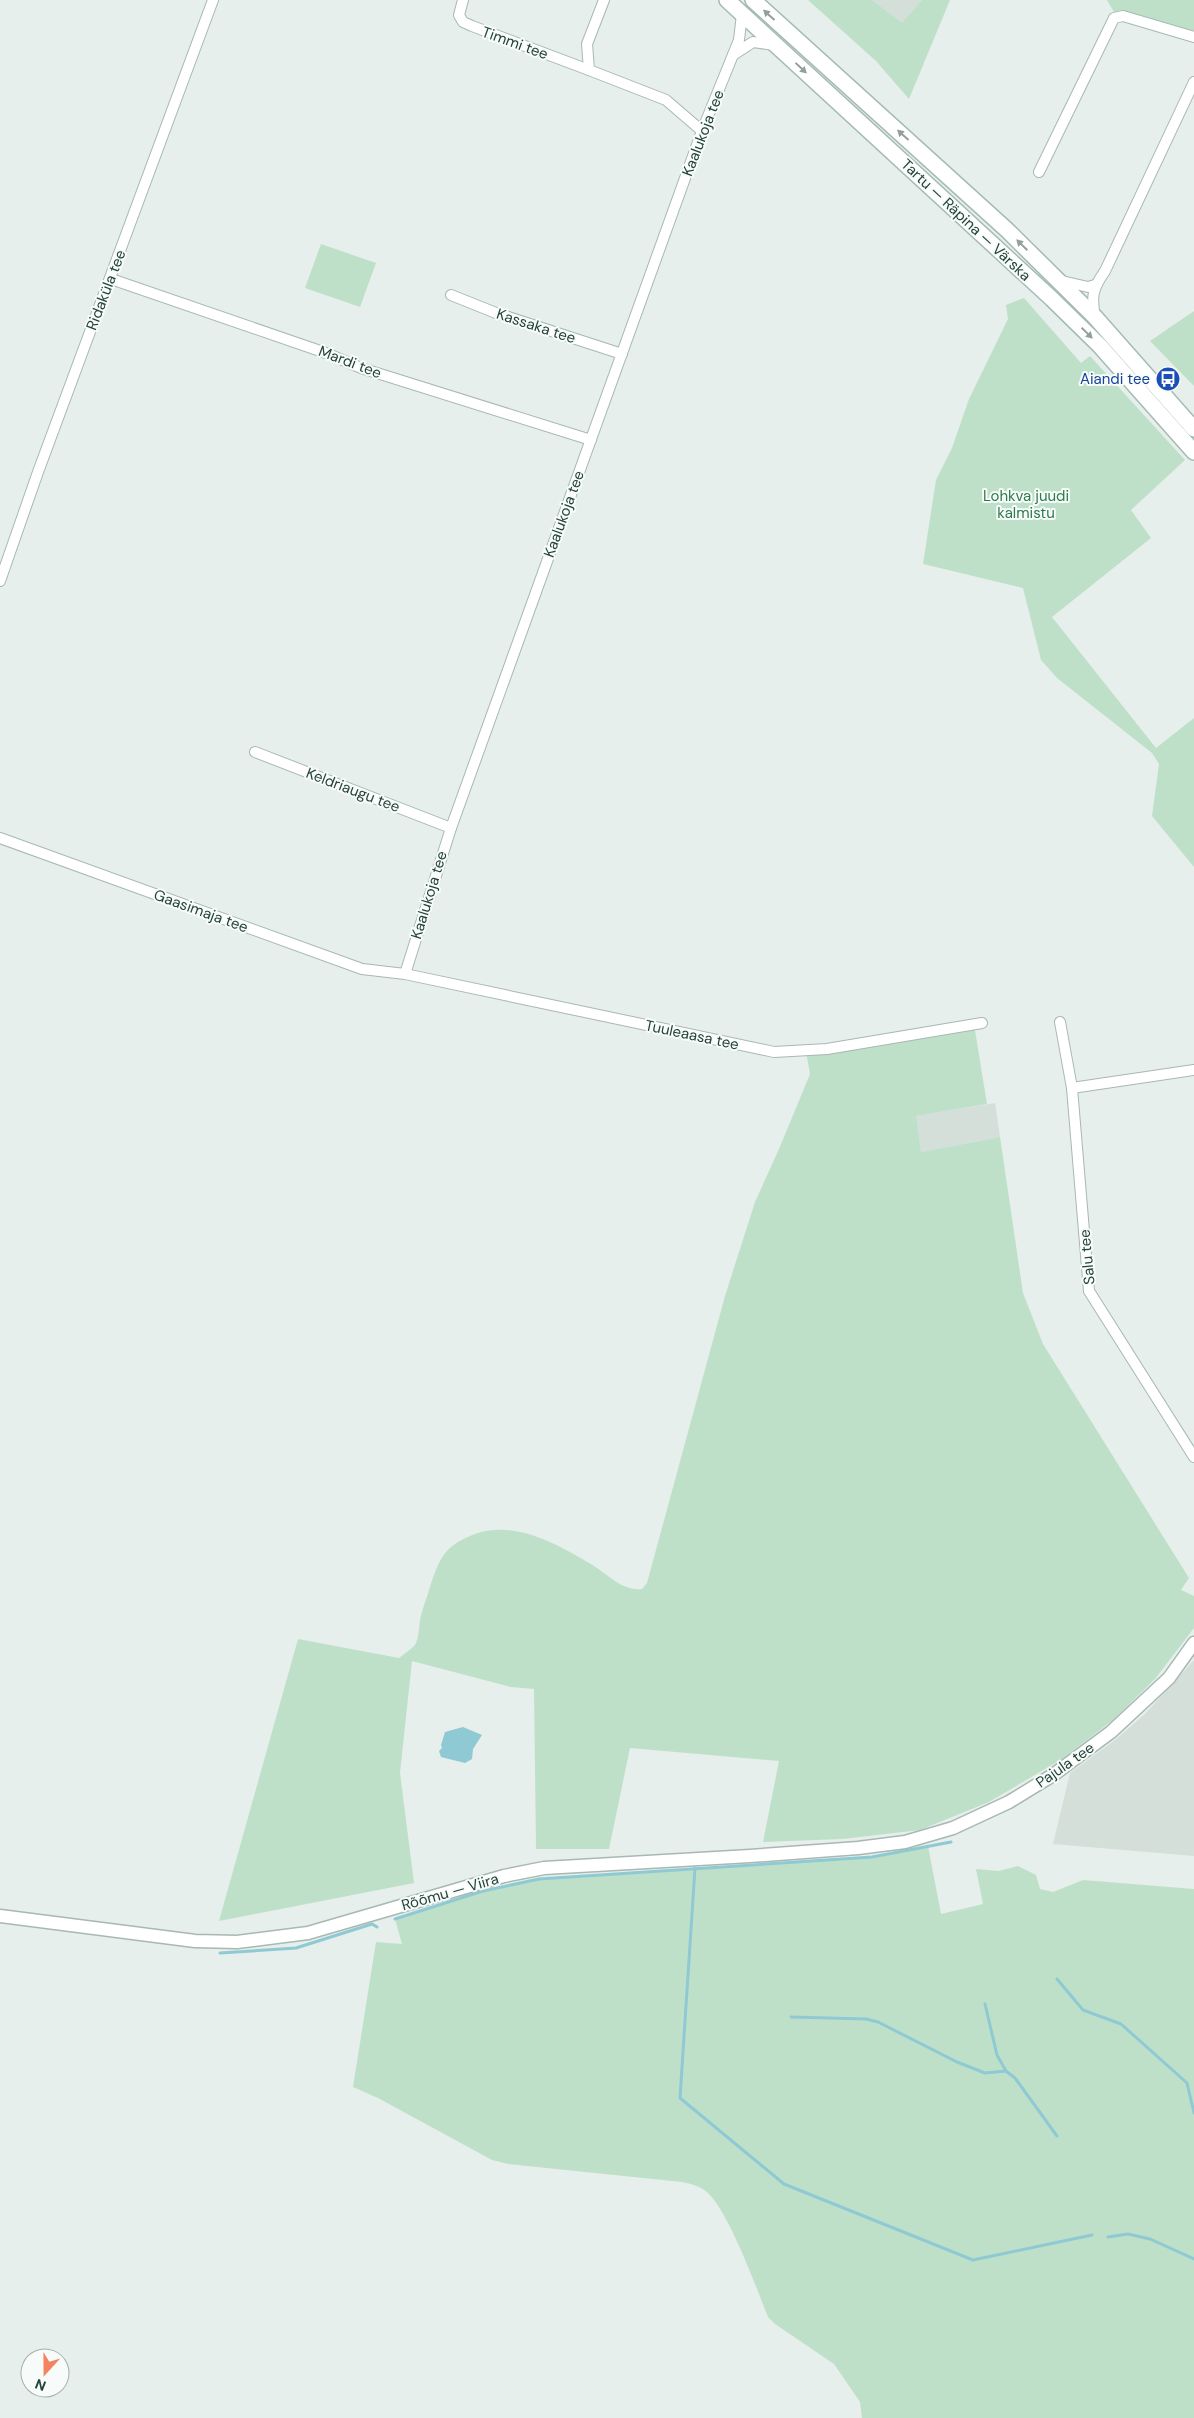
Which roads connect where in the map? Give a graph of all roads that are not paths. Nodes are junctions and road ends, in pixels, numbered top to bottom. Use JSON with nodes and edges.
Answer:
{"nodes":[{"id":1,"x":213,"y":0,"type":"edge"},
{"id":2,"x":462,"y":0,"type":"edge"},
{"id":3,"x":604,"y":0,"type":"edge"},
{"id":4,"x":727,"y":0,"type":"edge"},
{"id":5,"x":753,"y":0,"type":"edge"},
{"id":6,"x":742,"y":14,"type":"junction"},
{"id":7,"x":1194,"y":37,"type":"edge"},
{"id":8,"x":776,"y":45,"type":"junction"},
{"id":9,"x":732,"y":56,"type":"junction"},
{"id":10,"x":589,"y":70,"type":"junction"},
{"id":11,"x":1194,"y":82,"type":"edge"},
{"id":12,"x":702,"y":131,"type":"junction"},
{"id":13,"x":1039,"y":172,"type":"dead end"},
{"id":14,"x":110,"y":279,"type":"junction"},
{"id":15,"x":1057,"y":279,"type":"junction"},
{"id":16,"x":1095,"y":285,"type":"junction"},
{"id":17,"x":451,"y":295,"type":"dead end"},
{"id":18,"x":1095,"y":317,"type":"junction"},
{"id":19,"x":622,"y":354,"type":"junction"},
{"id":20,"x":1194,"y":429,"type":"edge"},
{"id":21,"x":591,"y":440,"type":"junction"},
{"id":22,"x":1194,"y":452,"type":"edge"},
{"id":23,"x":0,"y":581,"type":"edge"},
{"id":24,"x":255,"y":752,"type":"dead end"},
{"id":25,"x":451,"y":828,"type":"junction"},
{"id":26,"x":0,"y":838,"type":"edge"},
{"id":27,"x":405,"y":974,"type":"junction"},
{"id":28,"x":1060,"y":1022,"type":"dead end"},
{"id":29,"x":982,"y":1023,"type":"dead end"},
{"id":30,"x":1194,"y":1070,"type":"edge"},
{"id":31,"x":1072,"y":1088,"type":"junction"},
{"id":32,"x":1194,"y":1457,"type":"edge"},
{"id":33,"x":1194,"y":1644,"type":"edge"},
{"id":34,"x":905,"y":1842,"type":"joint"},
{"id":35,"x":0,"y":1916,"type":"edge"}],
"edges":[{"from":1,"to":14,"type":"street","name":"Ridaküla tee"},
{"from":2,"to":10,"type":"street","name":"Timmi tee"},
{"from":3,"to":10,"type":"street"},
{"from":4,"to":6,"type":"main road","name":"Tartu — Räpina — Värska"},
{"from":15,"to":5,"type":"main road","name":"Tartu — Räpina — Värska","one_way":true},
{"from":6,"to":8,"type":"main road","name":"Tartu — Räpina — Värska"},
{"from":6,"to":9,"type":"street","name":"Kaalukoja tee"},
{"from":7,"to":13,"type":"street"},
{"from":8,"to":9,"type":"street"},
{"from":8,"to":22,"type":"main road","name":"Tartu — Räpina — Värska","one_way":true},
{"from":9,"to":12,"type":"street","name":"Kaalukoja tee"},
{"from":10,"to":12,"type":"street","name":"Timmi tee"},
{"from":11,"to":16,"type":"street"},
{"from":12,"to":19,"type":"street","name":"Kaalukoja tee"},
{"from":14,"to":21,"type":"street","name":"Mardi tee"},
{"from":14,"to":23,"type":"street","name":"Ridaküla tee"},
{"from":15,"to":16,"type":"street"},
{"from":15,"to":18,"type":"main road","name":"Tartu — Räpina — Värska"},
{"from":16,"to":18,"type":"street"},
{"from":17,"to":19,"type":"street","name":"Kassaka tee"},
{"from":18,"to":20,"type":"main road","name":"Tartu — Räpina — Värska"},
{"from":19,"to":21,"type":"street","name":"Kaalukoja tee"},
{"from":21,"to":25,"type":"street","name":"Kaalukoja tee"},
{"from":24,"to":25,"type":"street","name":"Keldriaugu tee"},
{"from":25,"to":27,"type":"street","name":"Kaalukoja tee"},
{"from":26,"to":27,"type":"street","name":"Gaasimaja tee"},
{"from":27,"to":29,"type":"street","name":"Tuuleaasa tee"},
{"from":28,"to":31,"type":"street","name":"Salu tee"},
{"from":30,"to":31,"type":"street"},
{"from":31,"to":32,"type":"street","name":"Salu tee"},
{"from":33,"to":34,"type":"street","name":"Pajula tee"},
{"from":34,"to":35,"type":"street","name":"Rõõmu — Viira"}]}
